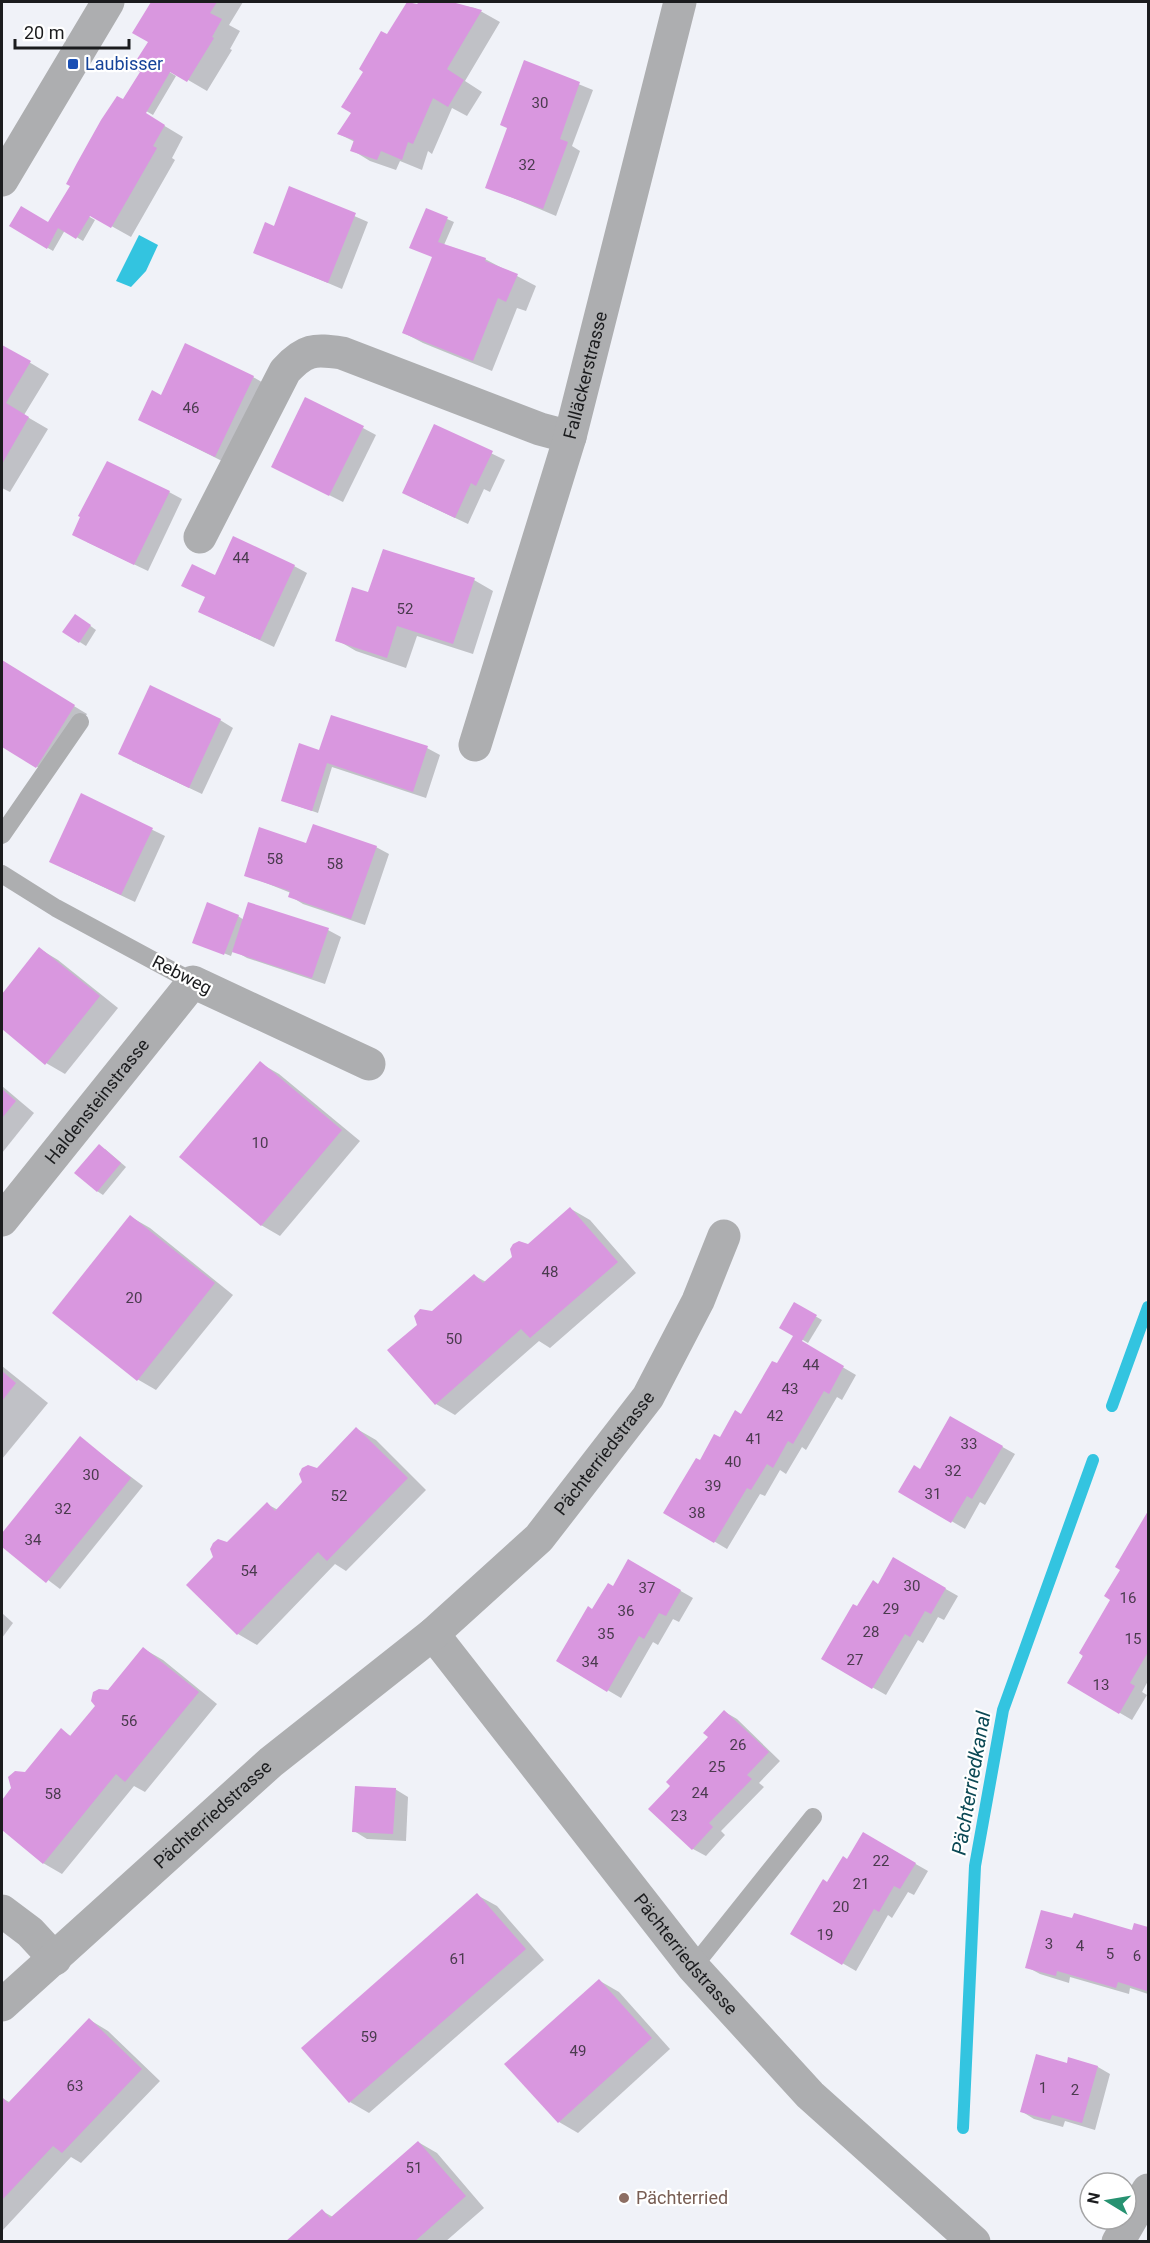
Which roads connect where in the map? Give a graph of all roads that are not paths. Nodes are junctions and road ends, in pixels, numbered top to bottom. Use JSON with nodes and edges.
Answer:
{"nodes":[{"id":1,"x":108,"y":2,"type":"edge"},
{"id":2,"x":680,"y":2,"type":"edge"},
{"id":3,"x":2,"y":180,"type":"edge"},
{"id":4,"x":570,"y":437,"type":"junction"},
{"id":5,"x":200,"y":537,"type":"dead end"},
{"id":6,"x":80,"y":722,"type":"dead end"},
{"id":7,"x":476,"y":745,"type":"dead end"},
{"id":8,"x":2,"y":836,"type":"edge"},
{"id":9,"x":2,"y":874,"type":"edge"},
{"id":10,"x":193,"y":982,"type":"junction"},
{"id":11,"x":369,"y":1064,"type":"dead end"},
{"id":12,"x":2,"y":1220,"type":"edge"},
{"id":13,"x":724,"y":1236,"type":"dead end"},
{"id":14,"x":433,"y":1634,"type":"junction"},
{"id":15,"x":813,"y":1816,"type":"dead end"},
{"id":16,"x":2,"y":1911,"type":"edge"},
{"id":17,"x":54,"y":1959,"type":"junction"},
{"id":18,"x":693,"y":1966,"type":"junction"},
{"id":19,"x":2,"y":2005,"type":"edge"},
{"id":20,"x":1149,"y":2190,"type":"edge"},
{"id":21,"x":974,"y":2241,"type":"edge"},
{"id":22,"x":1118,"y":2241,"type":"edge"}],
"edges":[{"from":1,"to":3,"type":"street"},
{"from":2,"to":4,"type":"street","name":"Falläckerstrasse"},
{"from":4,"to":5,"type":"street"},
{"from":4,"to":7,"type":"street","name":"Falläckerstrasse"},
{"from":6,"to":8,"type":"lane"},
{"from":9,"to":10,"type":"lane","name":"Rebweg"},
{"from":10,"to":11,"type":"street","name":"Rebweg"},
{"from":10,"to":12,"type":"street","name":"Haldensteinstrasse"},
{"from":13,"to":14,"type":"street","name":"Pächterriedstrasse"},
{"from":14,"to":17,"type":"street","name":"Pächterriedstrasse"},
{"from":14,"to":18,"type":"street","name":"Pächterriedstrasse"},
{"from":15,"to":18,"type":"lane"},
{"from":16,"to":17,"type":"street"},
{"from":17,"to":19,"type":"street","name":"Pächterriedstrasse"},
{"from":18,"to":21,"type":"street","name":"Pächterriedstrasse"},
{"from":20,"to":22,"type":"street"}]}
